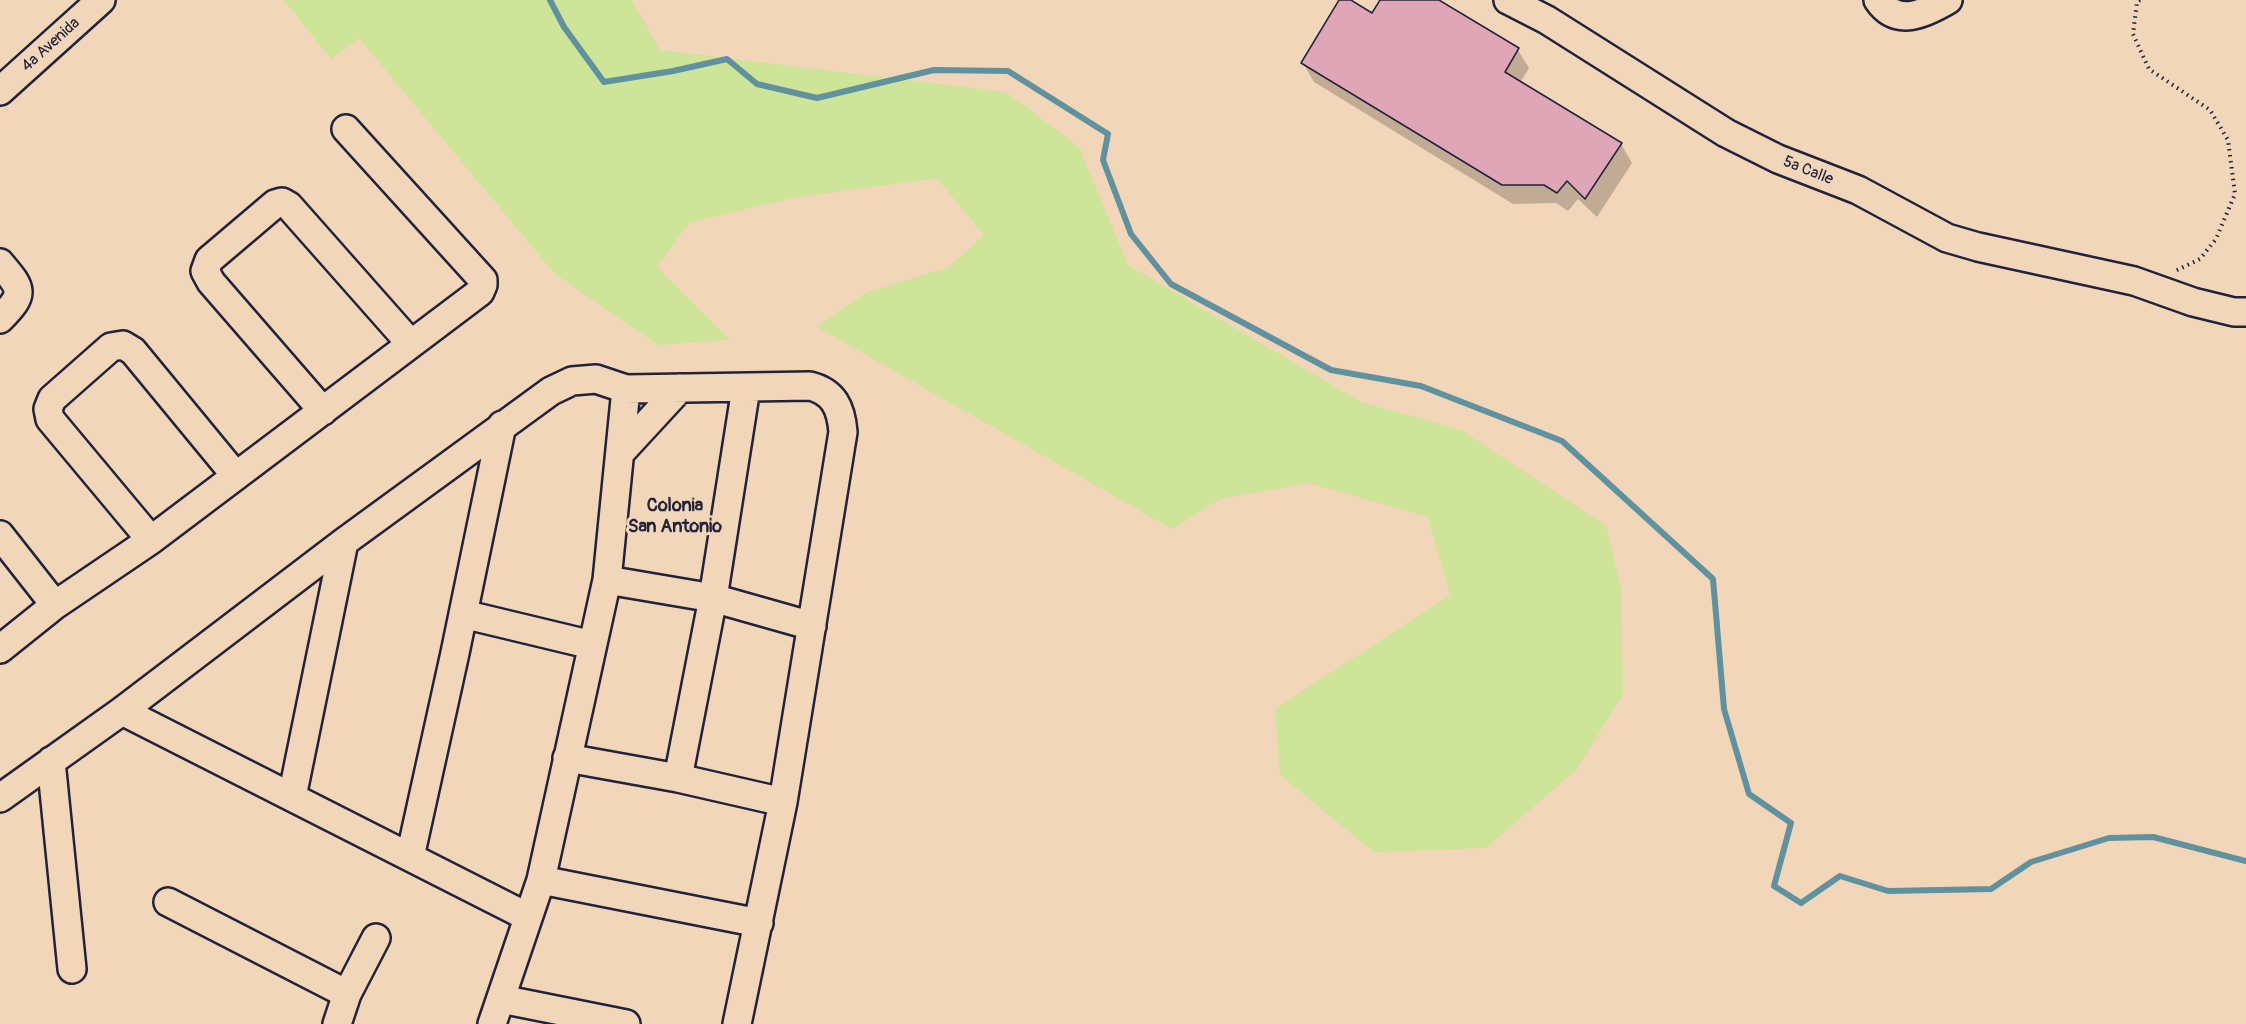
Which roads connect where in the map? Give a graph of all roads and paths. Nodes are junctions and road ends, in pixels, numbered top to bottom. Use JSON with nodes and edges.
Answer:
{"nodes":[{"id":1,"x":101,"y":0,"type":"edge"},
{"id":2,"x":1508,"y":0,"type":"edge"},
{"id":3,"x":1878,"y":0,"type":"edge"},
{"id":4,"x":2140,"y":0,"type":"edge"},
{"id":5,"x":1937,"y":7,"type":"edge"},
{"id":6,"x":0,"y":91,"type":"edge"},
{"id":7,"x":346,"y":129,"type":"dead end"},
{"id":8,"x":0,"y":263,"type":"edge"},
{"id":9,"x":2134,"y":281,"type":"junction"},
{"id":10,"x":2246,"y":312,"type":"edge"},
{"id":11,"x":0,"y":319,"type":"edge"},
{"id":12,"x":411,"y":344,"type":"junction"},
{"id":13,"x":680,"y":388,"type":"junction"},
{"id":14,"x":746,"y":388,"type":"junction"},
{"id":15,"x":626,"y":389,"type":"junction"},
{"id":16,"x":323,"y":411,"type":"junction"},
{"id":17,"x":502,"y":425,"type":"junction"},
{"id":18,"x":621,"y":452,"type":"junction"},
{"id":19,"x":236,"y":476,"type":"junction"},
{"id":20,"x":0,"y":535,"type":"edge"},
{"id":21,"x":151,"y":540,"type":"junction"},
{"id":22,"x":344,"y":542,"type":"junction"},
{"id":23,"x":607,"y":579,"type":"junction"},
{"id":24,"x":713,"y":598,"type":"junction"},
{"id":25,"x":55,"y":606,"type":"junction"},
{"id":26,"x":464,"y":614,"type":"junction"},
{"id":27,"x":812,"y":626,"type":"junction"},
{"id":28,"x":592,"y":645,"type":"junction"},
{"id":29,"x":0,"y":649,"type":"edge"},
{"id":30,"x":122,"y":711,"type":"junction"},
{"id":31,"x":567,"y":758,"type":"junction"},
{"id":32,"x":51,"y":760,"type":"junction"},
{"id":33,"x":678,"y":778,"type":"junction"},
{"id":34,"x":292,"y":797,"type":"junction"},
{"id":35,"x":0,"y":798,"type":"edge"},
{"id":36,"x":783,"y":802,"type":"junction"},
{"id":37,"x":410,"y":857,"type":"junction"},
{"id":38,"x":541,"y":880,"type":"junction"},
{"id":39,"x":168,"y":902,"type":"dead end"},
{"id":40,"x":528,"y":916,"type":"junction"},
{"id":41,"x":759,"y":923,"type":"junction"},
{"id":42,"x":376,"y":938,"type":"dead end"},
{"id":43,"x":72,"y":969,"type":"dead end"},
{"id":44,"x":346,"y":994,"type":"junction"},
{"id":45,"x":501,"y":999,"type":"junction"},
{"id":46,"x":337,"y":1024,"type":"edge"},
{"id":47,"x":492,"y":1024,"type":"edge"},
{"id":48,"x":626,"y":1024,"type":"edge"},
{"id":49,"x":737,"y":1024,"type":"edge"}],
"edges":[{"from":1,"to":6,"type":"street","name":"4a Avenida"},
{"from":2,"to":9,"type":"street","name":"5a Calle"},
{"from":3,"to":5,"type":"street"},
{"from":4,"to":9,"type":"path"},
{"from":7,"to":12,"type":"street"},
{"from":8,"to":11,"type":"street"},
{"from":9,"to":10,"type":"street","name":"5a Calle"},
{"from":12,"to":16,"type":"street"},
{"from":12,"to":16,"type":"street"},
{"from":13,"to":14,"type":"street"},
{"from":13,"to":15,"type":"street"},
{"from":13,"to":18,"type":"street"},
{"from":14,"to":24,"type":"street"},
{"from":14,"to":27,"type":"street"},
{"from":15,"to":17,"type":"street"},
{"from":15,"to":18,"type":"street"},
{"from":16,"to":19,"type":"street"},
{"from":17,"to":22,"type":"street"},
{"from":17,"to":26,"type":"street"},
{"from":18,"to":23,"type":"street"},
{"from":19,"to":21,"type":"street"},
{"from":19,"to":21,"type":"street"},
{"from":20,"to":25,"type":"street"},
{"from":21,"to":25,"type":"street"},
{"from":22,"to":30,"type":"street"},
{"from":22,"to":34,"type":"street"},
{"from":23,"to":24,"type":"street"},
{"from":23,"to":28,"type":"street"},
{"from":24,"to":27,"type":"street"},
{"from":24,"to":33,"type":"street"},
{"from":25,"to":29,"type":"street"},
{"from":26,"to":28,"type":"street"},
{"from":26,"to":37,"type":"street"},
{"from":27,"to":36,"type":"street"},
{"from":28,"to":31,"type":"street"},
{"from":30,"to":32,"type":"street"},
{"from":30,"to":34,"type":"street"},
{"from":31,"to":33,"type":"street"},
{"from":31,"to":38,"type":"street"},
{"from":32,"to":35,"type":"street"},
{"from":32,"to":43,"type":"street"},
{"from":33,"to":36,"type":"street"},
{"from":34,"to":37,"type":"street"},
{"from":36,"to":41,"type":"street"},
{"from":37,"to":40,"type":"street"},
{"from":38,"to":40,"type":"street"},
{"from":38,"to":41,"type":"street"},
{"from":39,"to":44,"type":"street"},
{"from":40,"to":45,"type":"street"},
{"from":41,"to":49,"type":"street"},
{"from":42,"to":44,"type":"street"},
{"from":44,"to":46,"type":"street"},
{"from":45,"to":47,"type":"street"},
{"from":45,"to":48,"type":"street"}]}
